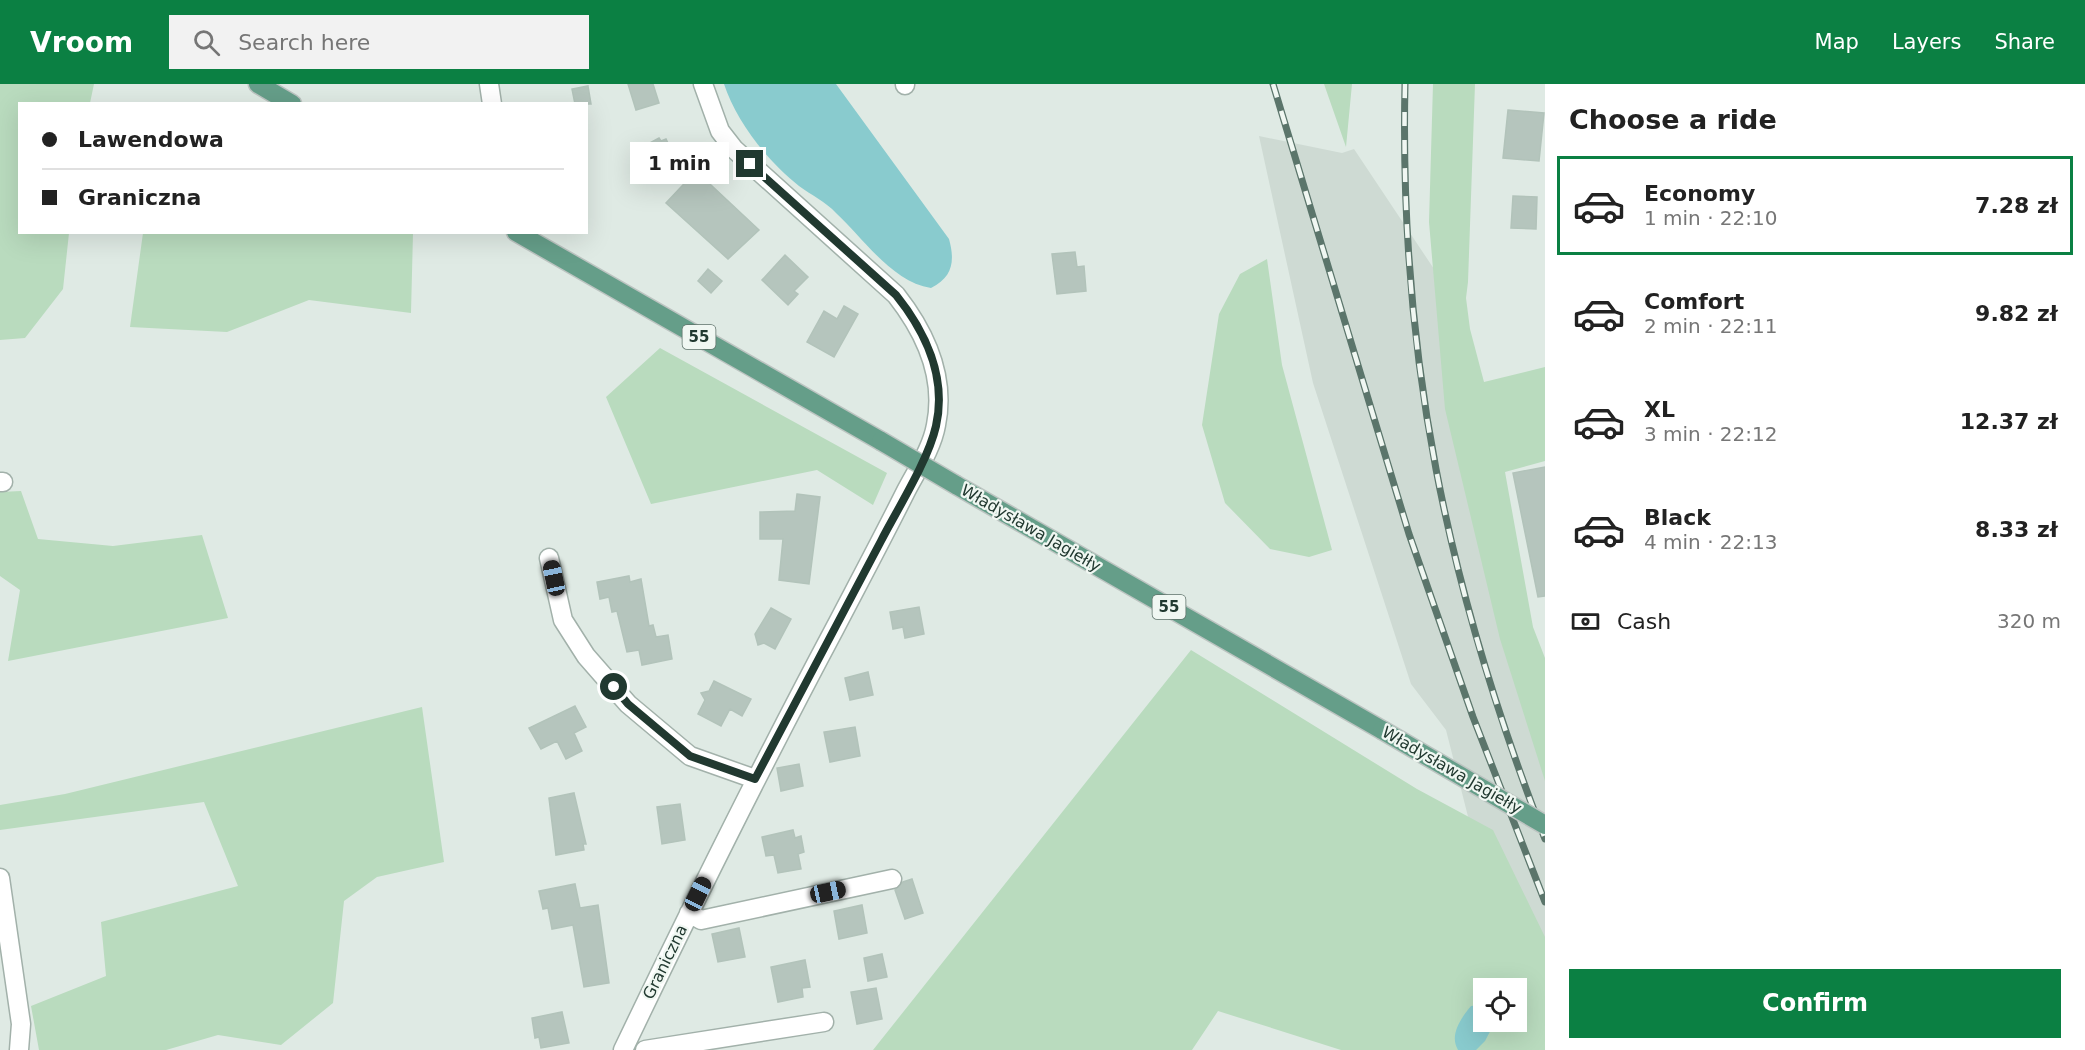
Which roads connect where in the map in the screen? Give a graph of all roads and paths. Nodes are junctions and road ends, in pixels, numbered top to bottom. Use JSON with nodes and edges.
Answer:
{"nodes":[{"id":1,"x":258,"y":84,"type":"edge"},
{"id":2,"x":489,"y":84,"type":"edge"},
{"id":3,"x":703,"y":84,"type":"edge"},
{"id":4,"x":288,"y":102,"type":"edge"},
{"id":5,"x":492,"y":102,"type":"edge"},
{"id":6,"x":519,"y":234,"type":"edge"},
{"id":7,"x":549,"y":558,"type":"dead end"},
{"id":8,"x":755,"y":779,"type":"junction"},
{"id":9,"x":1545,"y":825,"type":"edge"},
{"id":10,"x":0,"y":878,"type":"edge"},
{"id":11,"x":892,"y":879,"type":"dead end"},
{"id":12,"x":689,"y":913,"type":"junction"},
{"id":13,"x":824,"y":1022,"type":"dead end"},
{"id":14,"x":19,"y":1050,"type":"edge"},
{"id":15,"x":623,"y":1050,"type":"edge"},
{"id":16,"x":645,"y":1050,"type":"edge"}],
"edges":[{"from":1,"to":4,"type":"main road"},
{"from":2,"to":5,"type":"street"},
{"from":3,"to":8,"type":"street","name":"Graniczna"},
{"from":6,"to":9,"type":"main road","name":"Władysława Jagiełły","number":"55","bridge":true},
{"from":7,"to":8,"type":"street"},
{"from":8,"to":12,"type":"street","name":"Graniczna"},
{"from":10,"to":14,"type":"street"},
{"from":11,"to":12,"type":"street"},
{"from":12,"to":15,"type":"street","name":"Graniczna"},
{"from":13,"to":16,"type":"street"}]}
